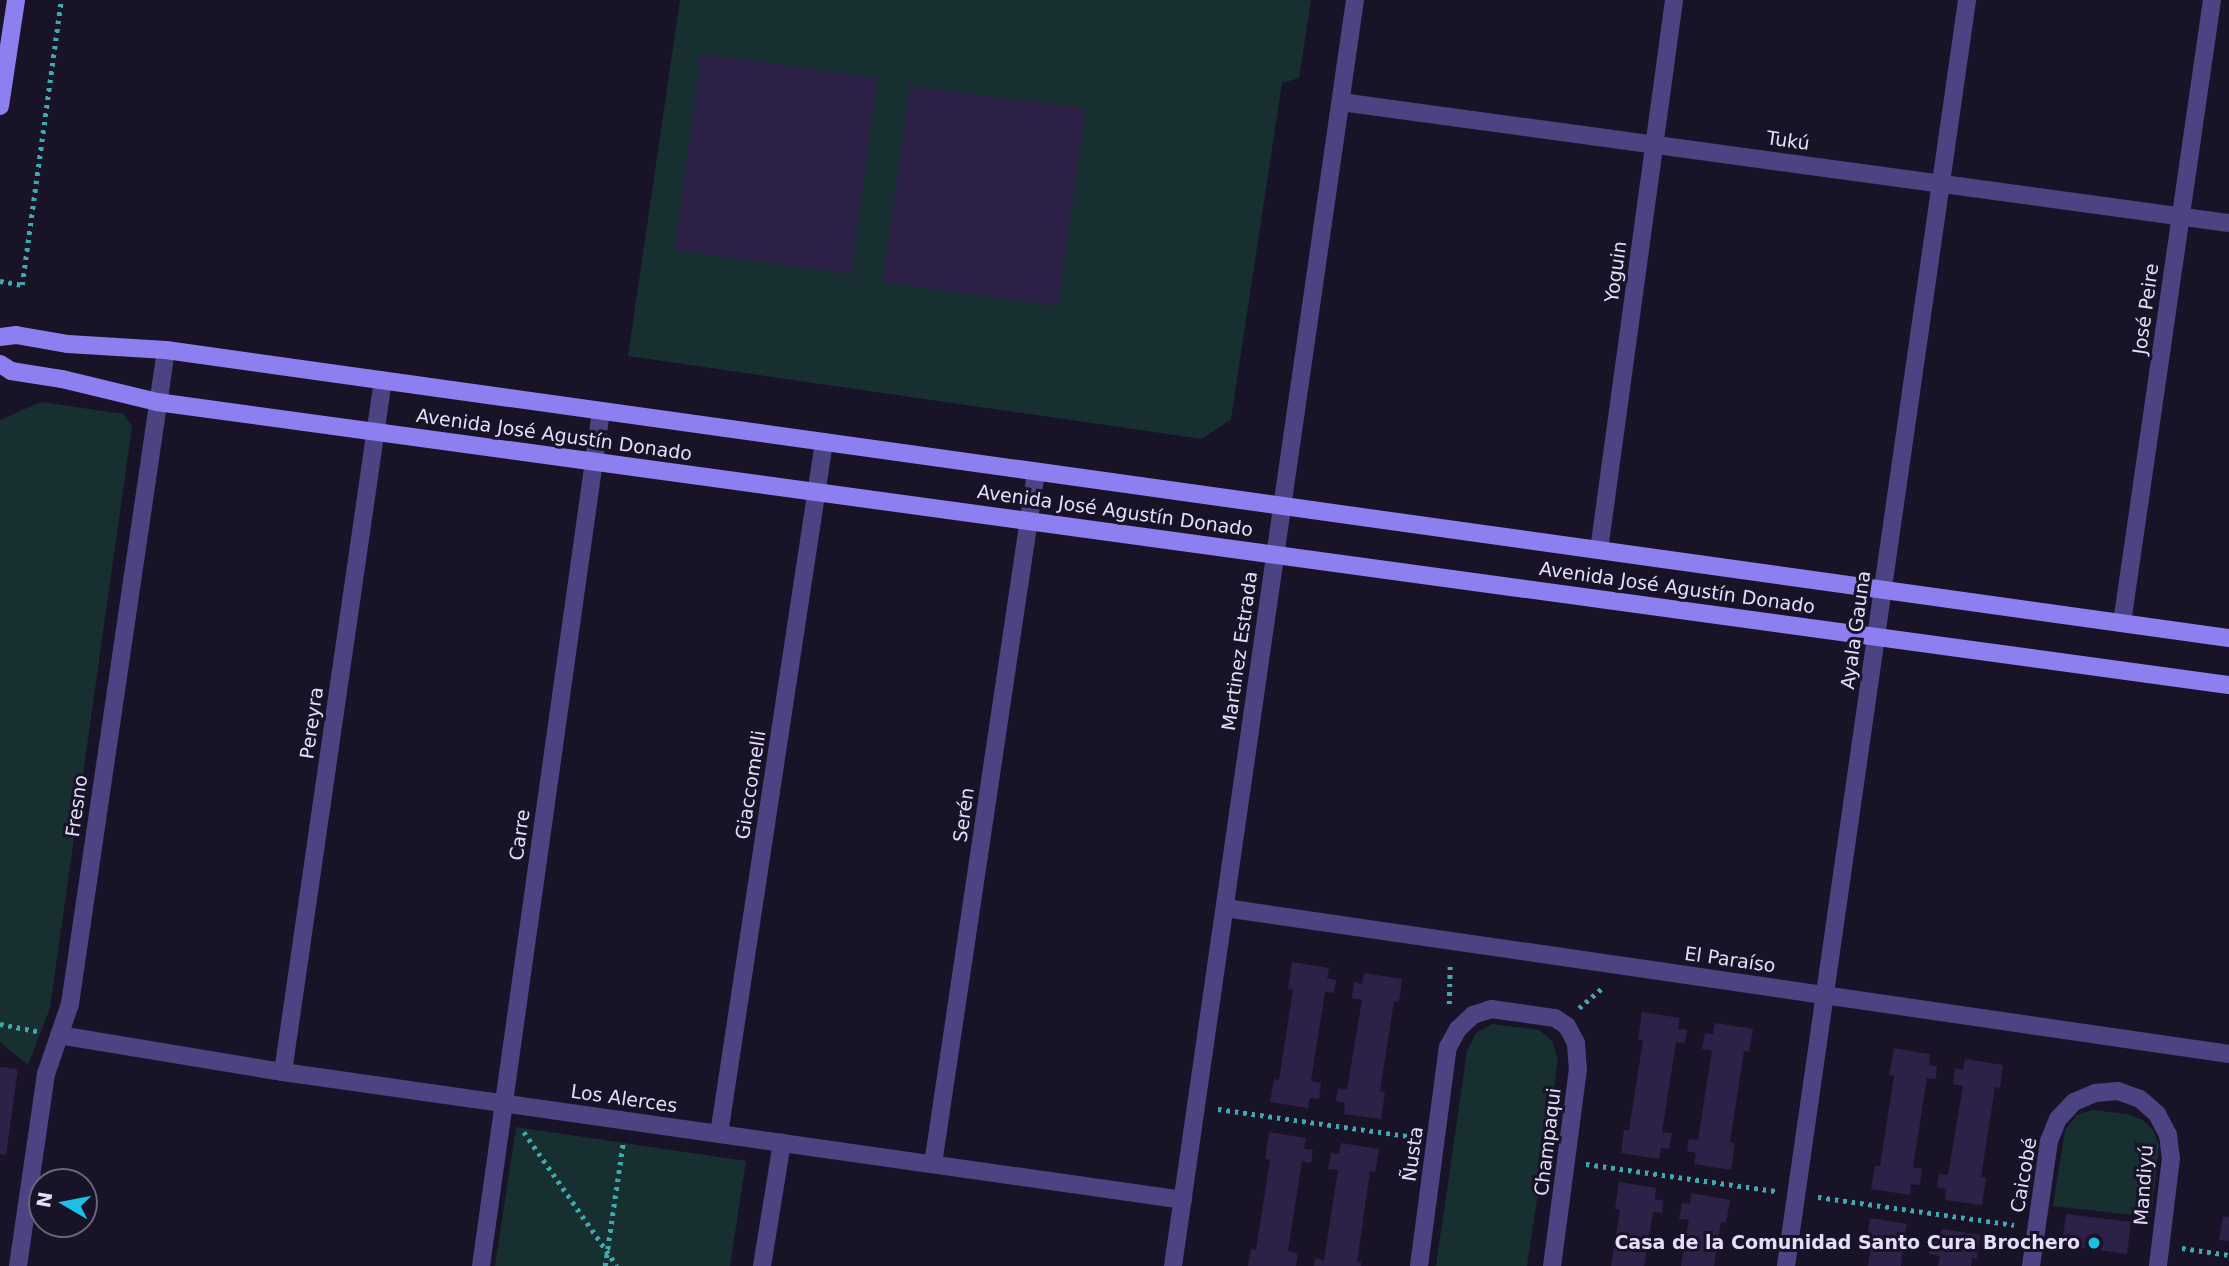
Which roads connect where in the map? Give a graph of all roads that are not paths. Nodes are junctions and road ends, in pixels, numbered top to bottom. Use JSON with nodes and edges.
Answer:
{"nodes":[{"id":1,"x":16,"y":0,"type":"edge"},
{"id":2,"x":1355,"y":0,"type":"edge"},
{"id":3,"x":1674,"y":0,"type":"edge"},
{"id":4,"x":1967,"y":0,"type":"edge"},
{"id":5,"x":2212,"y":0,"type":"edge"},
{"id":6,"x":1341,"y":103,"type":"junction"},
{"id":7,"x":0,"y":106,"type":"edge"},
{"id":8,"x":1654,"y":144,"type":"junction"},
{"id":9,"x":1941,"y":184,"type":"junction"},
{"id":10,"x":2181,"y":216,"type":"junction"},
{"id":11,"x":2229,"y":223,"type":"edge"},
{"id":12,"x":0,"y":337,"type":"edge"},
{"id":13,"x":166,"y":350,"type":"junction"},
{"id":14,"x":0,"y":364,"type":"edge"},
{"id":15,"x":383,"y":380,"type":"junction"},
{"id":16,"x":157,"y":402,"type":"junction"},
{"id":17,"x":601,"y":411,"type":"junction"},
{"id":18,"x":375,"y":432,"type":"junction"},
{"id":19,"x":824,"y":442,"type":"junction"},
{"id":20,"x":594,"y":461,"type":"junction"},
{"id":21,"x":1036,"y":471,"type":"junction"},
{"id":22,"x":817,"y":492,"type":"junction"},
{"id":23,"x":1283,"y":506,"type":"junction"},
{"id":24,"x":1029,"y":521,"type":"junction"},
{"id":25,"x":1599,"y":550,"type":"junction"},
{"id":26,"x":1276,"y":554,"type":"junction"},
{"id":27,"x":1882,"y":590,"type":"junction"},
{"id":28,"x":2122,"y":623,"type":"junction"},
{"id":29,"x":1876,"y":637,"type":"junction"},
{"id":30,"x":2229,"y":638,"type":"edge"},
{"id":31,"x":2229,"y":685,"type":"edge"},
{"id":32,"x":1225,"y":908,"type":"junction"},
{"id":33,"x":1825,"y":995,"type":"junction"},
{"id":34,"x":1528,"y":1013,"type":"joint"},
{"id":35,"x":59,"y":1035,"type":"junction"},
{"id":36,"x":2229,"y":1054,"type":"edge"},
{"id":37,"x":283,"y":1072,"type":"junction"},
{"id":38,"x":2118,"y":1091,"type":"joint"},
{"id":39,"x":504,"y":1103,"type":"junction"},
{"id":40,"x":719,"y":1134,"type":"junction"},
{"id":41,"x":782,"y":1143,"type":"junction"},
{"id":42,"x":933,"y":1164,"type":"junction"},
{"id":43,"x":1183,"y":1200,"type":"junction"},
{"id":44,"x":18,"y":1266,"type":"edge"},
{"id":45,"x":481,"y":1266,"type":"edge"},
{"id":46,"x":762,"y":1266,"type":"edge"},
{"id":47,"x":1173,"y":1266,"type":"edge"},
{"id":48,"x":1419,"y":1266,"type":"edge"},
{"id":49,"x":1552,"y":1266,"type":"edge"},
{"id":50,"x":1786,"y":1266,"type":"edge"},
{"id":51,"x":2031,"y":1266,"type":"edge"},
{"id":52,"x":2158,"y":1266,"type":"edge"}],
"edges":[{"from":1,"to":7,"type":"street"},
{"from":2,"to":6,"type":"street","name":"Martinez Estrada"},
{"from":3,"to":8,"type":"street","name":"Yoguin"},
{"from":4,"to":9,"type":"street","name":"Ayala Gauna"},
{"from":5,"to":10,"type":"street","name":"José Peire"},
{"from":6,"to":8,"type":"street","name":"Tukú"},
{"from":6,"to":23,"type":"street","name":"Martinez Estrada"},
{"from":8,"to":9,"type":"street","name":"Tukú"},
{"from":8,"to":25,"type":"street","name":"Yoguin"},
{"from":9,"to":10,"type":"street","name":"Tukú"},
{"from":9,"to":27,"type":"street","name":"Ayala Gauna"},
{"from":10,"to":11,"type":"street","name":"Tukú"},
{"from":10,"to":28,"type":"street","name":"José Peire"},
{"from":12,"to":13,"type":"street","name":"Avenida José Agustín Donado"},
{"from":13,"to":15,"type":"street","name":"Avenida José Agustín Donado"},
{"from":13,"to":16,"type":"street","name":"Fresno"},
{"from":14,"to":16,"type":"street","name":"Avenida José Agustín Donado"},
{"from":15,"to":17,"type":"street","name":"Avenida José Agustín Donado"},
{"from":15,"to":18,"type":"street","name":"Pereyra"},
{"from":16,"to":18,"type":"street","name":"Avenida José Agustín Donado"},
{"from":16,"to":35,"type":"street","name":"Fresno"},
{"from":17,"to":19,"type":"street","name":"Avenida José Agustín Donado"},
{"from":17,"to":20,"type":"street","name":"Carre"},
{"from":18,"to":20,"type":"street","name":"Avenida José Agustín Donado"},
{"from":18,"to":37,"type":"street","name":"Pereyra"},
{"from":19,"to":21,"type":"street","name":"Avenida José Agustín Donado"},
{"from":19,"to":22,"type":"street","name":"Giaccomelli"},
{"from":20,"to":22,"type":"street","name":"Avenida José Agustín Donado"},
{"from":20,"to":39,"type":"street","name":"Carre"},
{"from":21,"to":23,"type":"street","name":"Avenida José Agustín Donado"},
{"from":21,"to":24,"type":"street","name":"Serén"},
{"from":22,"to":24,"type":"street","name":"Avenida José Agustín Donado"},
{"from":22,"to":40,"type":"street","name":"Giaccomelli"},
{"from":23,"to":25,"type":"street","name":"Avenida José Agustín Donado"},
{"from":23,"to":26,"type":"street","name":"Martinez Estrada"},
{"from":24,"to":26,"type":"street","name":"Avenida José Agustín Donado"},
{"from":24,"to":42,"type":"street","name":"Serén"},
{"from":25,"to":27,"type":"street","name":"Avenida José Agustín Donado"},
{"from":26,"to":29,"type":"street","name":"Avenida José Agustín Donado"},
{"from":26,"to":32,"type":"street","name":"Martinez Estrada"},
{"from":27,"to":28,"type":"street","name":"Avenida José Agustín Donado"},
{"from":27,"to":29,"type":"street","name":"Ayala Gauna"},
{"from":28,"to":30,"type":"street","name":"Avenida José Agustín Donado"},
{"from":29,"to":31,"type":"street","name":"Avenida José Agustín Donado"},
{"from":29,"to":33,"type":"street","name":"Ayala Gauna"},
{"from":32,"to":33,"type":"street","name":"El Paraíso"},
{"from":32,"to":43,"type":"street","name":"Martinez Estrada"},
{"from":33,"to":36,"type":"street","name":"El Paraíso"},
{"from":33,"to":50,"type":"street","name":"Ayala Gauna"},
{"from":34,"to":48,"type":"street","name":"Ñusta"},
{"from":34,"to":49,"type":"street","name":"Champaqui"},
{"from":35,"to":37,"type":"street","name":"Los Alerces"},
{"from":35,"to":44,"type":"street","name":"Fresno"},
{"from":37,"to":39,"type":"street","name":"Los Alerces"},
{"from":38,"to":51,"type":"street","name":"Caicobé"},
{"from":38,"to":52,"type":"street","name":"Mandiyú"},
{"from":39,"to":40,"type":"street","name":"Los Alerces"},
{"from":39,"to":45,"type":"street","name":"Carre"},
{"from":40,"to":41,"type":"street","name":"Los Alerces"},
{"from":41,"to":42,"type":"street","name":"Los Alerces"},
{"from":41,"to":46,"type":"street"},
{"from":42,"to":43,"type":"street","name":"Los Alerces"},
{"from":43,"to":47,"type":"street","name":"Martinez Estrada"}]}
